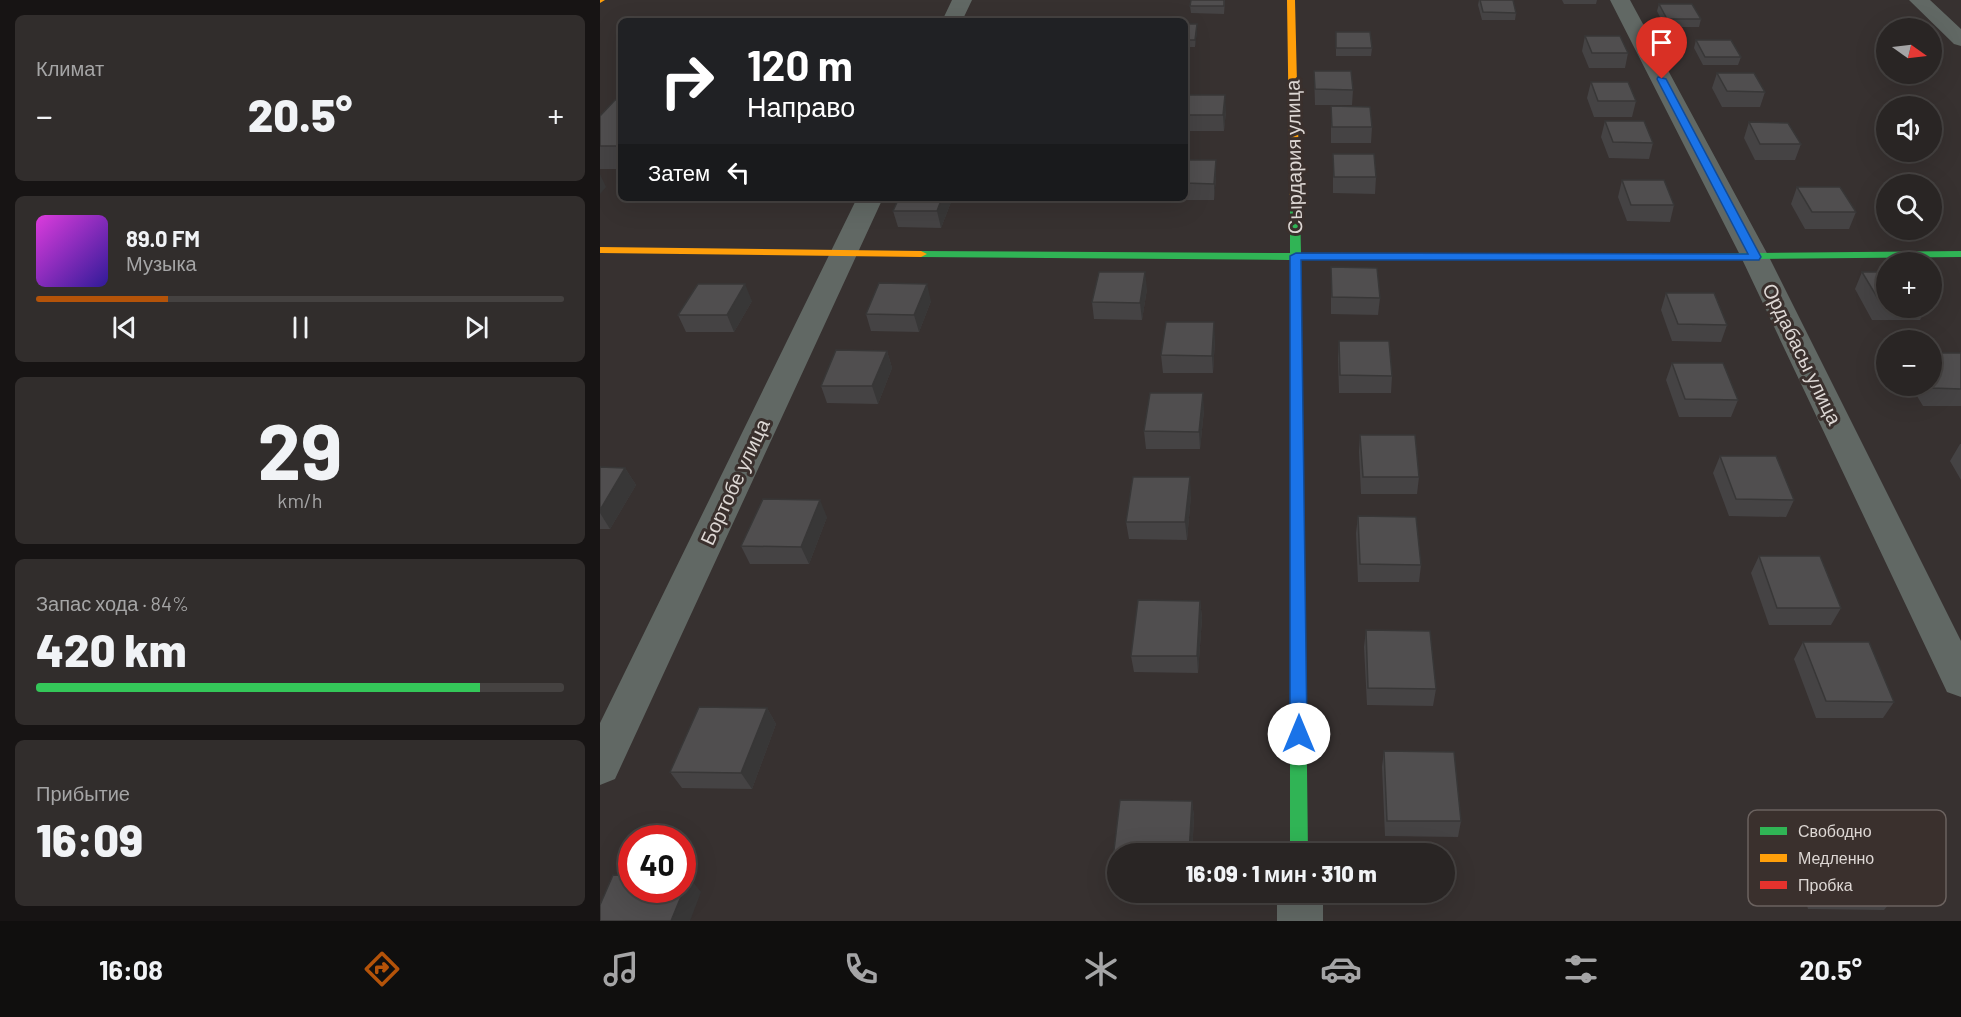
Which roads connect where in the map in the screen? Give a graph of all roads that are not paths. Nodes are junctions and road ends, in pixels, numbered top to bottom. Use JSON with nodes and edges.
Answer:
{"nodes":[{"id":1,"x":962,"y":0,"type":"edge"},
{"id":2,"x":1291,"y":0,"type":"edge"},
{"id":3,"x":1620,"y":0,"type":"edge"},
{"id":4,"x":1919,"y":0,"type":"edge"},
{"id":5,"x":953,"y":18,"type":"edge"},
{"id":6,"x":1961,"y":40,"type":"edge"},
{"id":7,"x":869,"y":201,"type":"edge"},
{"id":8,"x":600,"y":250,"type":"edge"},
{"id":9,"x":844,"y":252,"type":"junction"},
{"id":10,"x":1961,"y":255,"type":"edge"},
{"id":11,"x":1296,"y":256,"type":"junction"},
{"id":12,"x":1755,"y":257,"type":"junction"},
{"id":13,"x":1961,"y":680,"type":"edge"},
{"id":14,"x":600,"y":766,"type":"edge"},
{"id":15,"x":1299,"y":843,"type":"edge"},
{"id":16,"x":1300,"y":903,"type":"edge"},
{"id":17,"x":1300,"y":921,"type":"edge"}],
"edges":[{"from":1,"to":5,"type":"street"},
{"from":2,"to":11,"type":"street","name":"Сырдария улица"},
{"from":3,"to":12,"type":"street","name":"Ордабасы улица"},
{"from":4,"to":6,"type":"street"},
{"from":7,"to":9,"type":"street","name":"Бортобе улица"},
{"from":8,"to":9,"type":"street"},
{"from":9,"to":11,"type":"street"},
{"from":9,"to":14,"type":"street","name":"Бортобе улица"},
{"from":10,"to":12,"type":"street"},
{"from":11,"to":12,"type":"street"},
{"from":11,"to":15,"type":"street","name":"Сырдария улица"},
{"from":12,"to":13,"type":"street","name":"Ордабасы улица"},
{"from":16,"to":17,"type":"street"}]}
